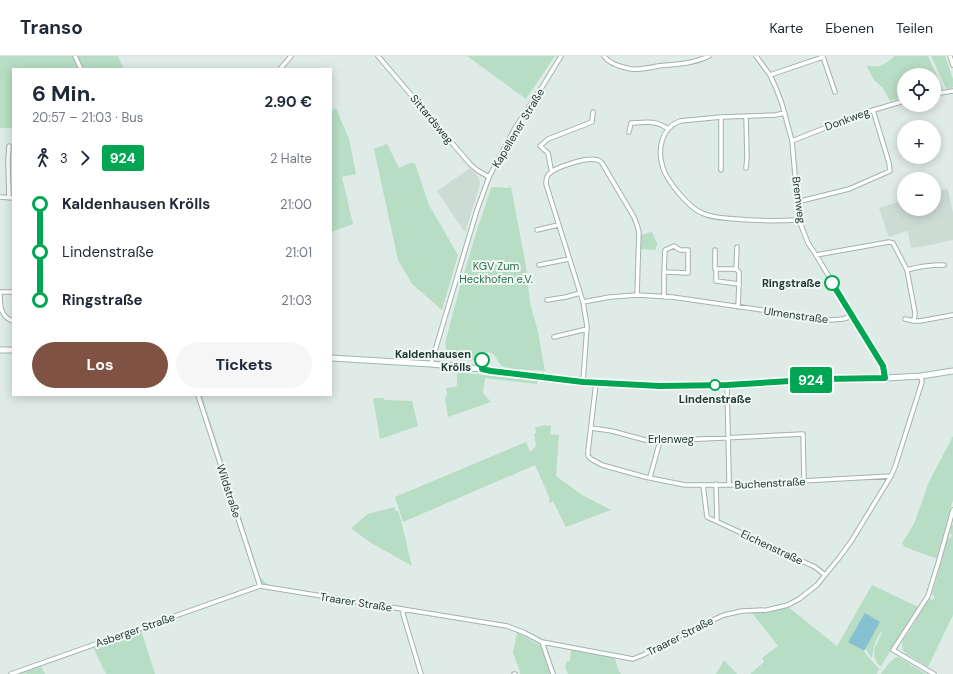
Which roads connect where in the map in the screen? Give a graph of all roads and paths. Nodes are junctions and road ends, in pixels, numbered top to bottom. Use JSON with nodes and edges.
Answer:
{"nodes":[{"id":1,"x":75,"y":56,"type":"edge"},
{"id":2,"x":291,"y":56,"type":"edge"},
{"id":3,"x":378,"y":56,"type":"edge"},
{"id":4,"x":561,"y":56,"type":"edge"},
{"id":5,"x":604,"y":56,"type":"edge"},
{"id":6,"x":709,"y":56,"type":"edge"},
{"id":7,"x":756,"y":56,"type":"edge"},
{"id":8,"x":950,"y":56,"type":"edge"},
{"id":9,"x":823,"y":57,"type":"edge"},
{"id":10,"x":702,"y":58,"type":"edge"},
{"id":11,"x":953,"y":65,"type":"edge"},
{"id":12,"x":81,"y":68,"type":"edge"},
{"id":13,"x":281,"y":68,"type":"edge"},
{"id":14,"x":770,"y":75,"type":"junction"},
{"id":15,"x":953,"y":91,"type":"edge"},
{"id":16,"x":835,"y":92,"type":"dead end"},
{"id":17,"x":941,"y":93,"type":"edge"},
{"id":18,"x":897,"y":103,"type":"edge"},
{"id":19,"x":873,"y":110,"type":"junction"},
{"id":20,"x":593,"y":112,"type":"dead end"},
{"id":21,"x":785,"y":113,"type":"junction"},
{"id":22,"x":746,"y":116,"type":"junction"},
{"id":23,"x":721,"y":117,"type":"junction"},
{"id":24,"x":668,"y":129,"type":"junction"},
{"id":25,"x":629,"y":132,"type":"dead end"},
{"id":26,"x":792,"y":141,"type":"junction"},
{"id":27,"x":9,"y":146,"type":"dead end"},
{"id":28,"x":746,"y":168,"type":"dead end"},
{"id":29,"x":722,"y":170,"type":"dead end"},
{"id":30,"x":552,"y":171,"type":"junction"},
{"id":31,"x":489,"y":177,"type":"junction"},
{"id":32,"x":0,"y":197,"type":"edge"},
{"id":33,"x":11,"y":197,"type":"edge"},
{"id":34,"x":797,"y":202,"type":"junction"},
{"id":35,"x":799,"y":220,"type":"junction"},
{"id":36,"x":558,"y":225,"type":"junction"},
{"id":37,"x":537,"y":230,"type":"dead end"},
{"id":38,"x":737,"y":247,"type":"dead end"},
{"id":39,"x":715,"y":250,"type":"dead end"},
{"id":40,"x":816,"y":255,"type":"junction"},
{"id":41,"x":569,"y":259,"type":"junction"},
{"id":42,"x":539,"y":265,"type":"dead end"},
{"id":43,"x":944,"y":265,"type":"dead end"},
{"id":44,"x":716,"y":269,"type":"junction"},
{"id":45,"x":736,"y":269,"type":"junction"},
{"id":46,"x":907,"y":270,"type":"junction"},
{"id":47,"x":664,"y":272,"type":"junction"},
{"id":48,"x":739,"y":284,"type":"junction"},
{"id":49,"x":0,"y":292,"type":"edge"},
{"id":50,"x":11,"y":292,"type":"dead end"},
{"id":51,"x":580,"y":294,"type":"junction"},
{"id":52,"x":637,"y":295,"type":"junction"},
{"id":53,"x":664,"y":297,"type":"junction"},
{"id":54,"x":547,"y":300,"type":"dead end"},
{"id":55,"x":582,"y":302,"type":"junction"},
{"id":56,"x":738,"y":307,"type":"junction"},
{"id":57,"x":953,"y":315,"type":"edge"},
{"id":58,"x":853,"y":316,"type":"junction"},
{"id":59,"x":905,"y":319,"type":"dead end"},
{"id":60,"x":914,"y":320,"type":"junction"},
{"id":61,"x":12,"y":321,"type":"edge"},
{"id":62,"x":587,"y":329,"type":"junction"},
{"id":63,"x":554,"y":337,"type":"dead end"},
{"id":64,"x":0,"y":350,"type":"edge"},
{"id":65,"x":12,"y":350,"type":"edge"},
{"id":66,"x":332,"y":358,"type":"edge"},
{"id":67,"x":432,"y":364,"type":"junction"},
{"id":68,"x":953,"y":371,"type":"edge"},
{"id":69,"x":921,"y":376,"type":"junction"},
{"id":70,"x":885,"y":378,"type":"junction"},
{"id":71,"x":583,"y":382,"type":"junction"},
{"id":72,"x":596,"y":383,"type":"junction"},
{"id":73,"x":727,"y":385,"type":"junction"},
{"id":74,"x":198,"y":396,"type":"edge"},
{"id":75,"x":591,"y":428,"type":"junction"},
{"id":76,"x":728,"y":438,"type":"junction"},
{"id":77,"x":660,"y":441,"type":"junction"},
{"id":78,"x":891,"y":476,"type":"junction"},
{"id":79,"x":650,"y":477,"type":"junction"},
{"id":80,"x":804,"y":481,"type":"junction"},
{"id":81,"x":716,"y":484,"type":"junction"},
{"id":82,"x":729,"y":484,"type":"junction"},
{"id":83,"x":703,"y":485,"type":"junction"},
{"id":84,"x":953,"y":513,"type":"edge"},
{"id":85,"x":718,"y":521,"type":"junction"},
{"id":86,"x":826,"y":575,"type":"junction"},
{"id":87,"x":260,"y":586,"type":"junction"},
{"id":88,"x":403,"y":609,"type":"junction"},
{"id":89,"x":542,"y":642,"type":"junction"},
{"id":90,"x":11,"y":674,"type":"edge"},
{"id":91,"x":422,"y":674,"type":"edge"},
{"id":92,"x":553,"y":674,"type":"edge"},
{"id":93,"x":934,"y":674,"type":"edge"}],
"edges":[{"from":1,"to":12,"type":"street"},
{"from":2,"to":13,"type":"street"},
{"from":3,"to":31,"type":"street","name":"Sittardsweg"},
{"from":4,"to":31,"type":"street","name":"Kapellener Straße"},
{"from":5,"to":10,"type":"street"},
{"from":6,"to":10,"type":"street"},
{"from":7,"to":14,"type":"street","name":"Bremweg"},
{"from":8,"to":11,"type":"street"},
{"from":9,"to":14,"type":"street"},
{"from":9,"to":16,"type":"street"},
{"from":14,"to":21,"type":"street","name":"Bremweg"},
{"from":15,"to":17,"type":"street"},
{"from":18,"to":19,"type":"street","name":"Donkweg"},
{"from":19,"to":26,"type":"street","name":"Donkweg"},
{"from":19,"to":34,"type":"street"},
{"from":20,"to":30,"type":"street"},
{"from":21,"to":22,"type":"street"},
{"from":21,"to":26,"type":"street","name":"Bremweg"},
{"from":22,"to":23,"type":"street"},
{"from":22,"to":28,"type":"street"},
{"from":23,"to":24,"type":"street"},
{"from":23,"to":29,"type":"street"},
{"from":24,"to":25,"type":"street"},
{"from":24,"to":35,"type":"street"},
{"from":26,"to":34,"type":"street","name":"Bremweg"},
{"from":27,"to":33,"type":"street"},
{"from":30,"to":36,"type":"street"},
{"from":30,"to":52,"type":"street"},
{"from":31,"to":67,"type":"street","name":"Kapellener Straße"},
{"from":32,"to":33,"type":"street"},
{"from":34,"to":35,"type":"street","name":"Bremweg"},
{"from":35,"to":40,"type":"street","name":"Bremweg"},
{"from":36,"to":37,"type":"street"},
{"from":36,"to":41,"type":"street"},
{"from":38,"to":45,"type":"street"},
{"from":39,"to":44,"type":"street"},
{"from":40,"to":46,"type":"street"},
{"from":40,"to":58,"type":"street","name":"Bremweg"},
{"from":41,"to":42,"type":"street"},
{"from":41,"to":51,"type":"street"},
{"from":43,"to":46,"type":"street"},
{"from":44,"to":45,"type":"street"},
{"from":44,"to":48,"type":"street"},
{"from":45,"to":48,"type":"street"},
{"from":46,"to":60,"type":"street"},
{"from":47,"to":47,"type":"street"},
{"from":47,"to":53,"type":"street"},
{"from":48,"to":56,"type":"street"},
{"from":49,"to":50,"type":"street"},
{"from":49,"to":61,"type":"street"},
{"from":51,"to":54,"type":"street"},
{"from":51,"to":55,"type":"street"},
{"from":52,"to":53,"type":"street","name":"Ulmenstraße"},
{"from":52,"to":55,"type":"street","name":"Ulmenstraße"},
{"from":53,"to":56,"type":"street","name":"Ulmenstraße"},
{"from":55,"to":62,"type":"street"},
{"from":56,"to":58,"type":"street","name":"Ulmenstraße"},
{"from":57,"to":60,"type":"street"},
{"from":58,"to":70,"type":"street","name":"Bremweg"},
{"from":59,"to":60,"type":"street"},
{"from":62,"to":63,"type":"street"},
{"from":62,"to":71,"type":"street"},
{"from":64,"to":65,"type":"main road"},
{"from":66,"to":67,"type":"main road"},
{"from":67,"to":71,"type":"main road"},
{"from":68,"to":69,"type":"main road"},
{"from":69,"to":70,"type":"main road"},
{"from":69,"to":78,"type":"street","name":"Traarer Straße"},
{"from":70,"to":73,"type":"main road"},
{"from":71,"to":72,"type":"main road"},
{"from":72,"to":73,"type":"main road"},
{"from":72,"to":75,"type":"street","name":"Buchenstraße"},
{"from":73,"to":76,"type":"street"},
{"from":74,"to":87,"type":"street","name":"Wildstraße"},
{"from":75,"to":77,"type":"street","name":"Erlenweg"},
{"from":75,"to":79,"type":"street","name":"Buchenstraße"},
{"from":76,"to":77,"type":"street","name":"Erlenweg"},
{"from":76,"to":80,"type":"street","name":"Erlenweg"},
{"from":76,"to":82,"type":"street"},
{"from":77,"to":79,"type":"street"},
{"from":78,"to":80,"type":"street","name":"Buchenstraße"},
{"from":78,"to":86,"type":"street","name":"Traarer Straße"},
{"from":79,"to":83,"type":"street","name":"Buchenstraße"},
{"from":80,"to":82,"type":"street","name":"Buchenstraße"},
{"from":81,"to":82,"type":"street","name":"Buchenstraße"},
{"from":81,"to":83,"type":"street","name":"Buchenstraße"},
{"from":81,"to":85,"type":"street"},
{"from":83,"to":85,"type":"street","name":"Eichenstraße"},
{"from":84,"to":93,"type":"street"},
{"from":85,"to":86,"type":"street","name":"Eichenstraße"},
{"from":86,"to":89,"type":"street","name":"Traarer Straße"},
{"from":87,"to":88,"type":"street","name":"Traarer Straße"},
{"from":87,"to":90,"type":"street","name":"Asberger Straße"},
{"from":88,"to":89,"type":"street","name":"Traarer Straße"},
{"from":88,"to":91,"type":"street"},
{"from":89,"to":92,"type":"street"}]}
